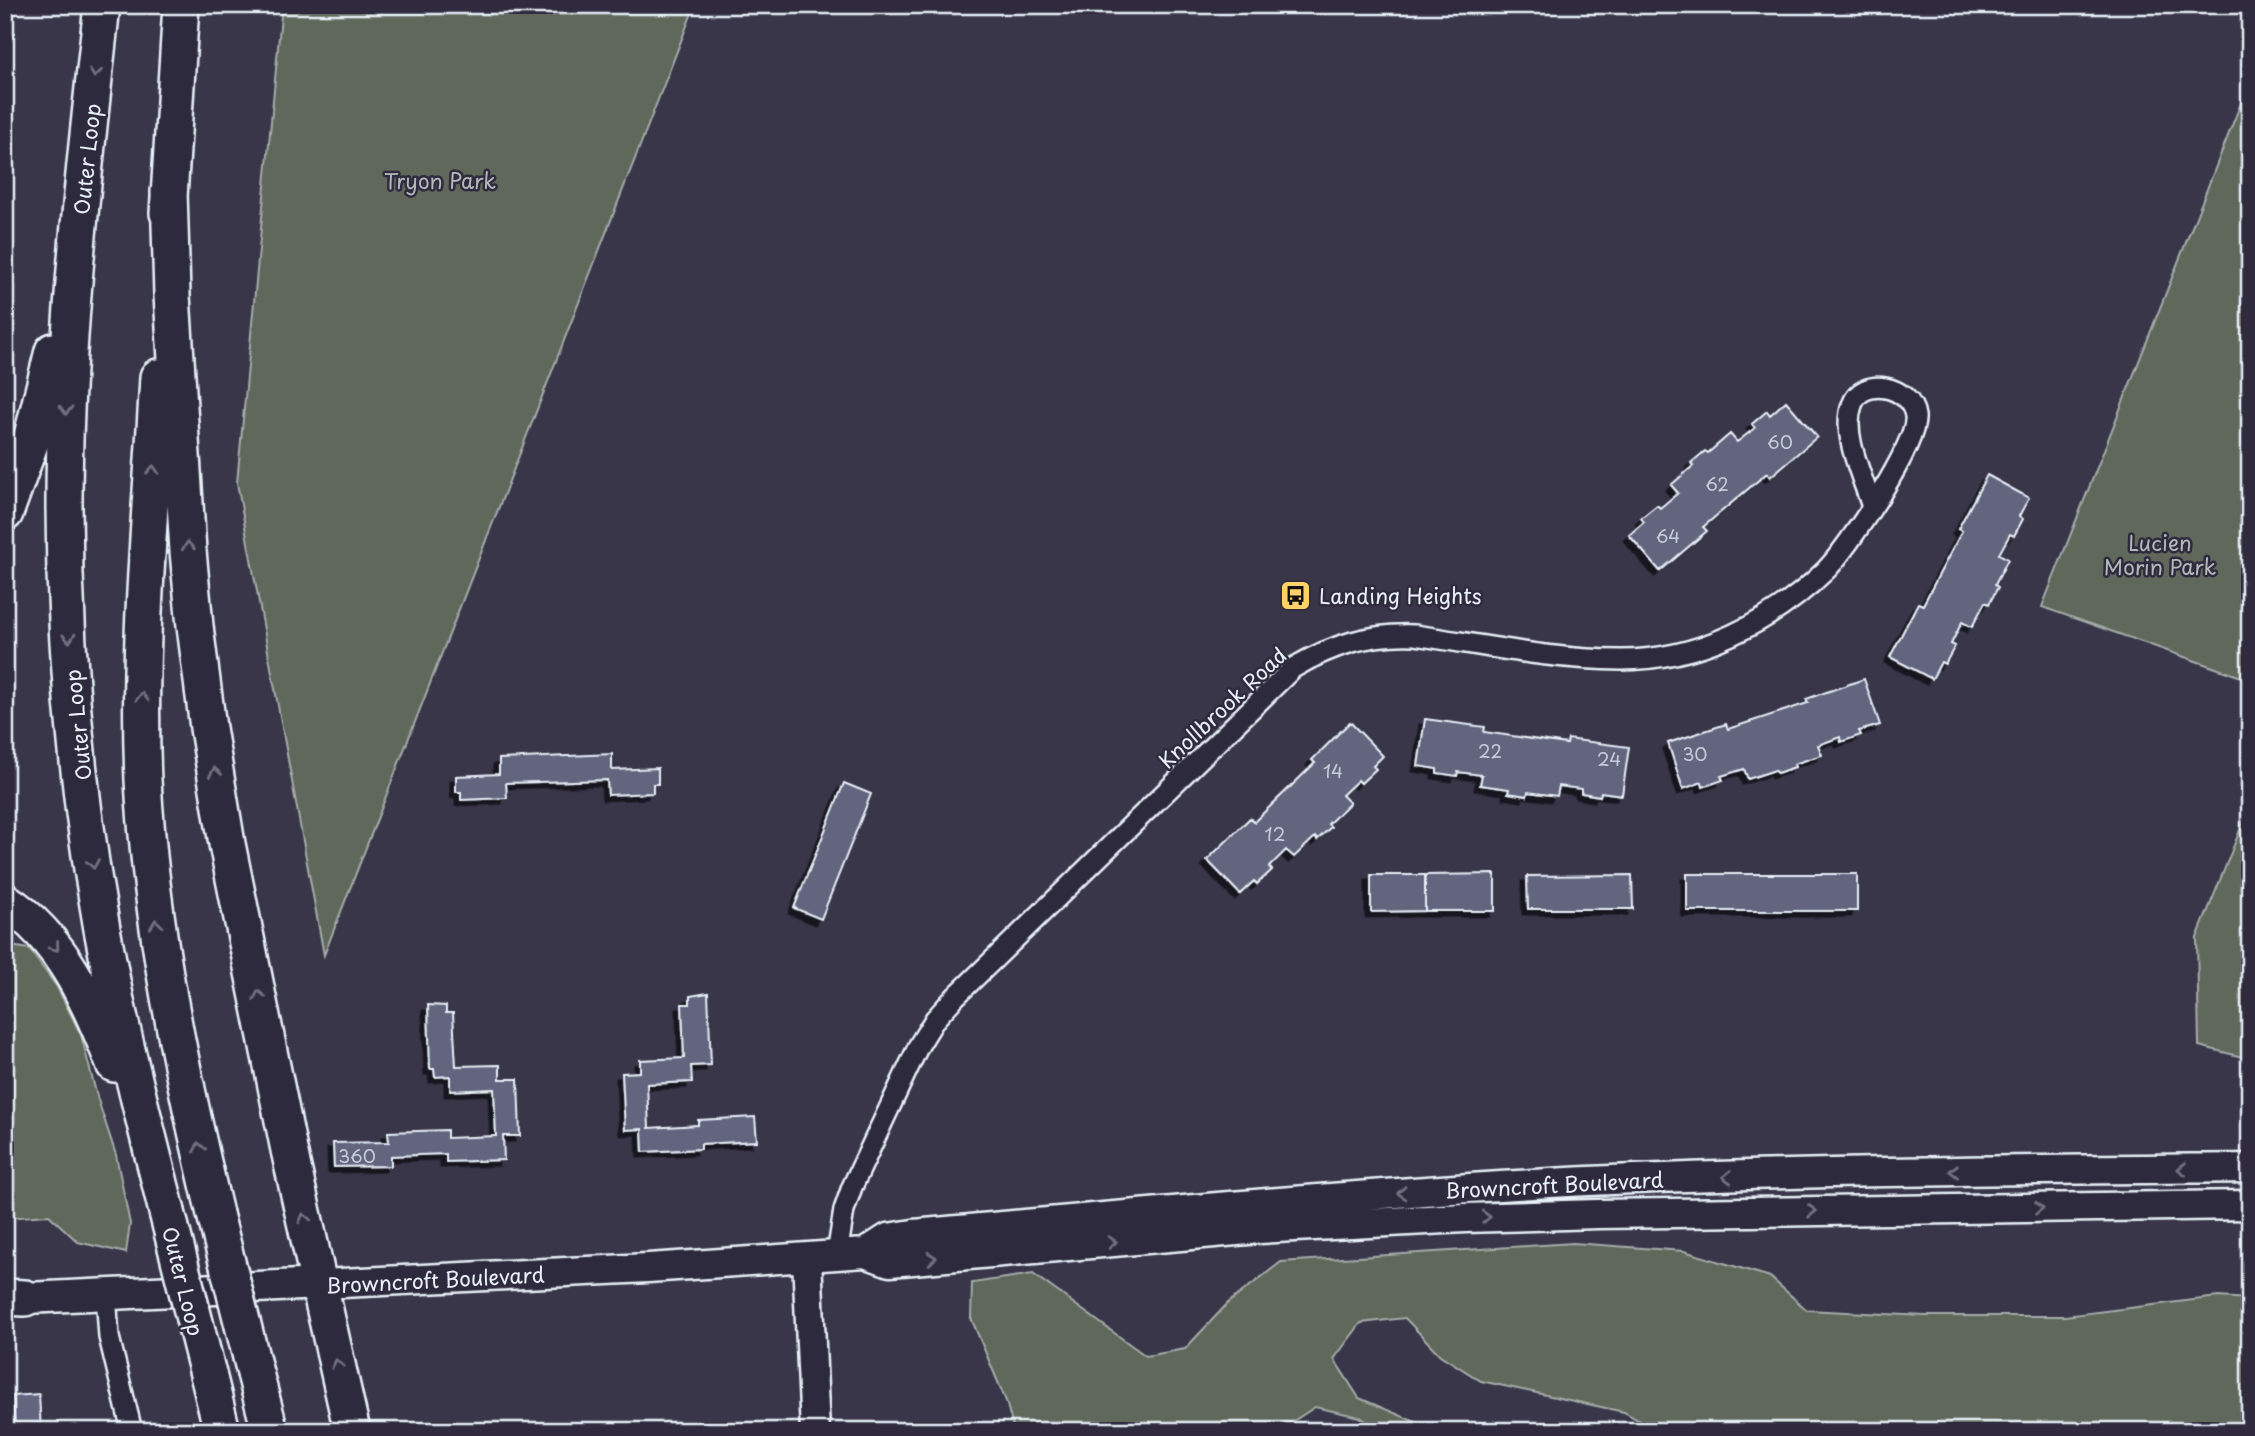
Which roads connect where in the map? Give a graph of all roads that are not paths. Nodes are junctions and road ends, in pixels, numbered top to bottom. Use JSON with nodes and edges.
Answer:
{"nodes":[{"id":1,"x":102,"y":5,"type":"edge"},
{"id":2,"x":181,"y":5,"type":"edge"},
{"id":3,"x":169,"y":191,"type":"junction"},
{"id":4,"x":82,"y":196,"type":"junction"},
{"id":5,"x":1872,"y":507,"type":"junction"},
{"id":6,"x":5,"y":513,"type":"edge"},
{"id":7,"x":5,"y":901,"type":"edge"},
{"id":8,"x":2250,"y":1168,"type":"edge"},
{"id":9,"x":2250,"y":1205,"type":"edge"},
{"id":10,"x":167,"y":1212,"type":"junction"},
{"id":11,"x":851,"y":1254,"type":"junction"},
{"id":12,"x":807,"y":1258,"type":"junction"},
{"id":13,"x":320,"y":1284,"type":"junction"},
{"id":14,"x":106,"y":1294,"type":"junction"},
{"id":15,"x":12,"y":1298,"type":"edge"},
{"id":16,"x":132,"y":1431,"type":"edge"},
{"id":17,"x":222,"y":1431,"type":"edge"},
{"id":18,"x":270,"y":1431,"type":"edge"},
{"id":19,"x":352,"y":1431,"type":"edge"},
{"id":20,"x":815,"y":1431,"type":"edge"}],
"edges":[{"from":1,"to":4,"type":"highway","name":"Outer Loop","one_way":true},
{"from":2,"to":3,"type":"highway"},
{"from":13,"to":3,"type":"highway","one_way":true},
{"from":18,"to":3,"type":"highway","one_way":true,"bridge":true},
{"from":4,"to":6,"type":"highway"},
{"from":4,"to":10,"type":"highway","name":"Outer Loop","one_way":true},
{"from":5,"to":5,"type":"street","name":"Knollbrook Road"},
{"from":5,"to":11,"type":"street","name":"Knollbrook Road"},
{"from":7,"to":10,"type":"highway","one_way":true},
{"from":8,"to":11,"type":"main road","name":"Browncroft Boulevard","one_way":true},
{"from":11,"to":9,"type":"main road","name":"Browncroft Boulevard","one_way":true},
{"from":10,"to":17,"type":"highway","name":"Outer Loop","bridge":true},
{"from":11,"to":12,"type":"main road","name":"Browncroft Boulevard"},
{"from":12,"to":13,"type":"main road","name":"Browncroft Boulevard"},
{"from":12,"to":20,"type":"main road"},
{"from":13,"to":14,"type":"main road","name":"Browncroft Boulevard"},
{"from":19,"to":13,"type":"highway","one_way":true},
{"from":14,"to":15,"type":"main road","name":"Browncroft Boulevard"},
{"from":14,"to":16,"type":"street"}]}
